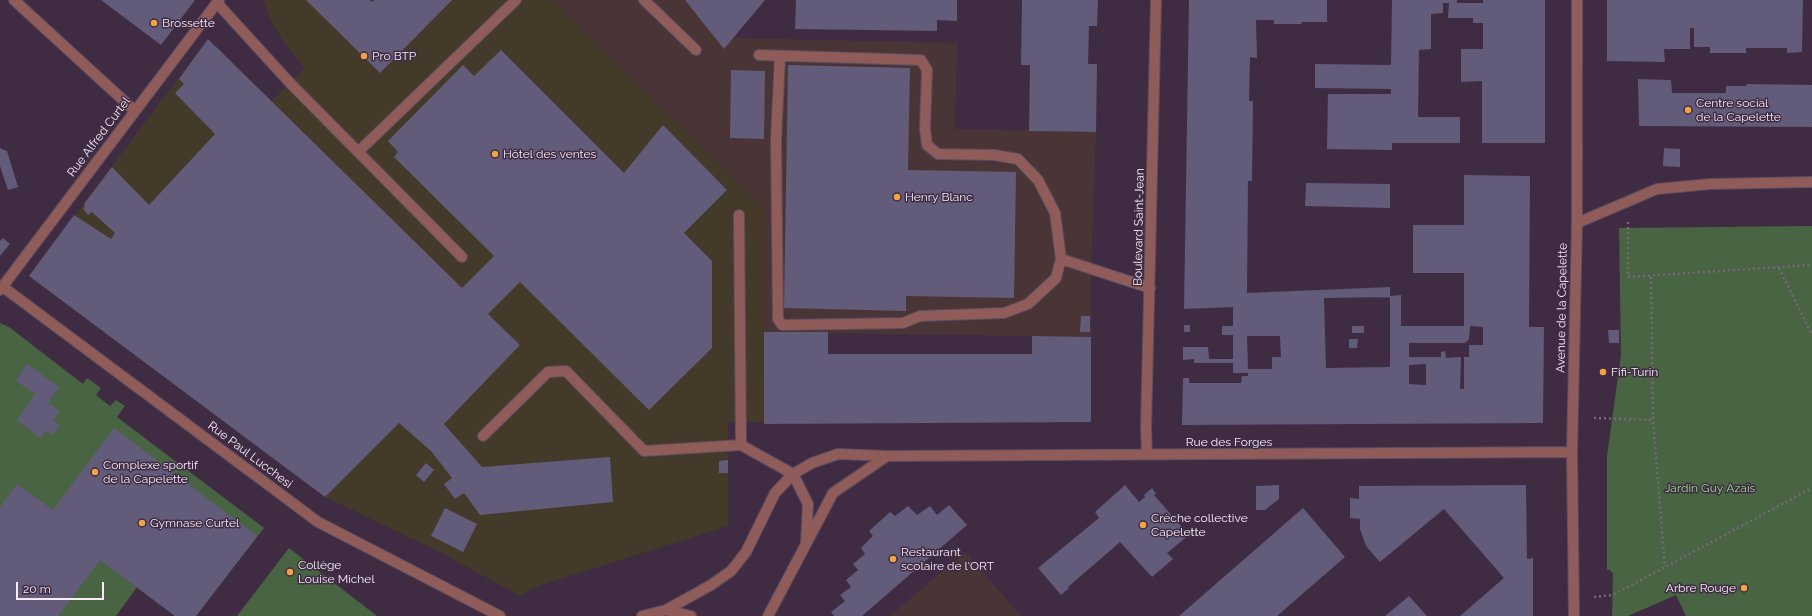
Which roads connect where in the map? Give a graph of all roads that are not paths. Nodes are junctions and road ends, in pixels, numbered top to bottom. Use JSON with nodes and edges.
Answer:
{"nodes":[{"id":1,"x":14,"y":0,"type":"edge"},
{"id":2,"x":516,"y":0,"type":"edge"},
{"id":3,"x":644,"y":0,"type":"edge"},
{"id":4,"x":1156,"y":0,"type":"edge"},
{"id":5,"x":1577,"y":0,"type":"edge"},
{"id":6,"x":218,"y":2,"type":"edge"},
{"id":7,"x":696,"y":50,"type":"dead end"},
{"id":8,"x":759,"y":55,"type":"dead end"},
{"id":9,"x":780,"y":56,"type":"junction"},
{"id":10,"x":135,"y":111,"type":"junction"},
{"id":11,"x":358,"y":152,"type":"junction"},
{"id":12,"x":1812,"y":182,"type":"edge"},
{"id":13,"x":739,"y":215,"type":"dead end"},
{"id":14,"x":1577,"y":223,"type":"junction"},
{"id":15,"x":462,"y":257,"type":"dead end"},
{"id":16,"x":1061,"y":259,"type":"junction"},
{"id":17,"x":1150,"y":288,"type":"junction"},
{"id":18,"x":1,"y":289,"type":"edge"},
{"id":19,"x":483,"y":436,"type":"dead end"},
{"id":20,"x":741,"y":445,"type":"junction"},
{"id":21,"x":1572,"y":452,"type":"junction"},
{"id":22,"x":1147,"y":454,"type":"junction"},
{"id":23,"x":887,"y":456,"type":"junction"},
{"id":24,"x":793,"y":474,"type":"junction"},
{"id":25,"x":806,"y":543,"type":"junction"},
{"id":26,"x":666,"y":610,"type":"junction"},
{"id":27,"x":488,"y":613,"type":"edge"},
{"id":28,"x":500,"y":616,"type":"edge"},
{"id":29,"x":642,"y":616,"type":"edge"},
{"id":30,"x":691,"y":616,"type":"edge"},
{"id":31,"x":768,"y":616,"type":"edge"},
{"id":32,"x":1574,"y":616,"type":"edge"}],
"edges":[{"from":1,"to":10,"type":"street"},
{"from":2,"to":11,"type":"street"},
{"from":3,"to":7,"type":"street"},
{"from":4,"to":17,"type":"street","name":"Boulevard Saint-Jean"},
{"from":5,"to":14,"type":"street","name":"Avenue de la Capelette"},
{"from":6,"to":10,"type":"street","name":"Rue Alfred Curtel"},
{"from":6,"to":11,"type":"street"},
{"from":8,"to":9,"type":"street"},
{"from":9,"to":16,"type":"street"},
{"from":9,"to":16,"type":"street"},
{"from":10,"to":18,"type":"street","name":"Rue Alfred Curtel"},
{"from":11,"to":15,"type":"street"},
{"from":12,"to":14,"type":"street"},
{"from":13,"to":20,"type":"street"},
{"from":14,"to":21,"type":"street","name":"Avenue de la Capelette"},
{"from":16,"to":17,"type":"street"},
{"from":17,"to":22,"type":"street","name":"Boulevard Saint-Jean"},
{"from":18,"to":27,"type":"street","name":"Rue Paul Lucchesi"},
{"from":19,"to":20,"type":"street"},
{"from":20,"to":24,"type":"street"},
{"from":21,"to":22,"type":"street","name":"Rue des Forges"},
{"from":21,"to":32,"type":"street","name":"Avenue de la Capelette"},
{"from":22,"to":23,"type":"street","name":"Rue des Forges"},
{"from":23,"to":24,"type":"street","name":"Rue des Forges"},
{"from":23,"to":25,"type":"street"},
{"from":24,"to":25,"type":"street"},
{"from":24,"to":26,"type":"street","name":"Rue des Forges"},
{"from":25,"to":31,"type":"street"},
{"from":26,"to":29,"type":"street"},
{"from":26,"to":30,"type":"street"},
{"from":27,"to":28,"type":"street","name":"Rue Paul Lucchesi"}]}
